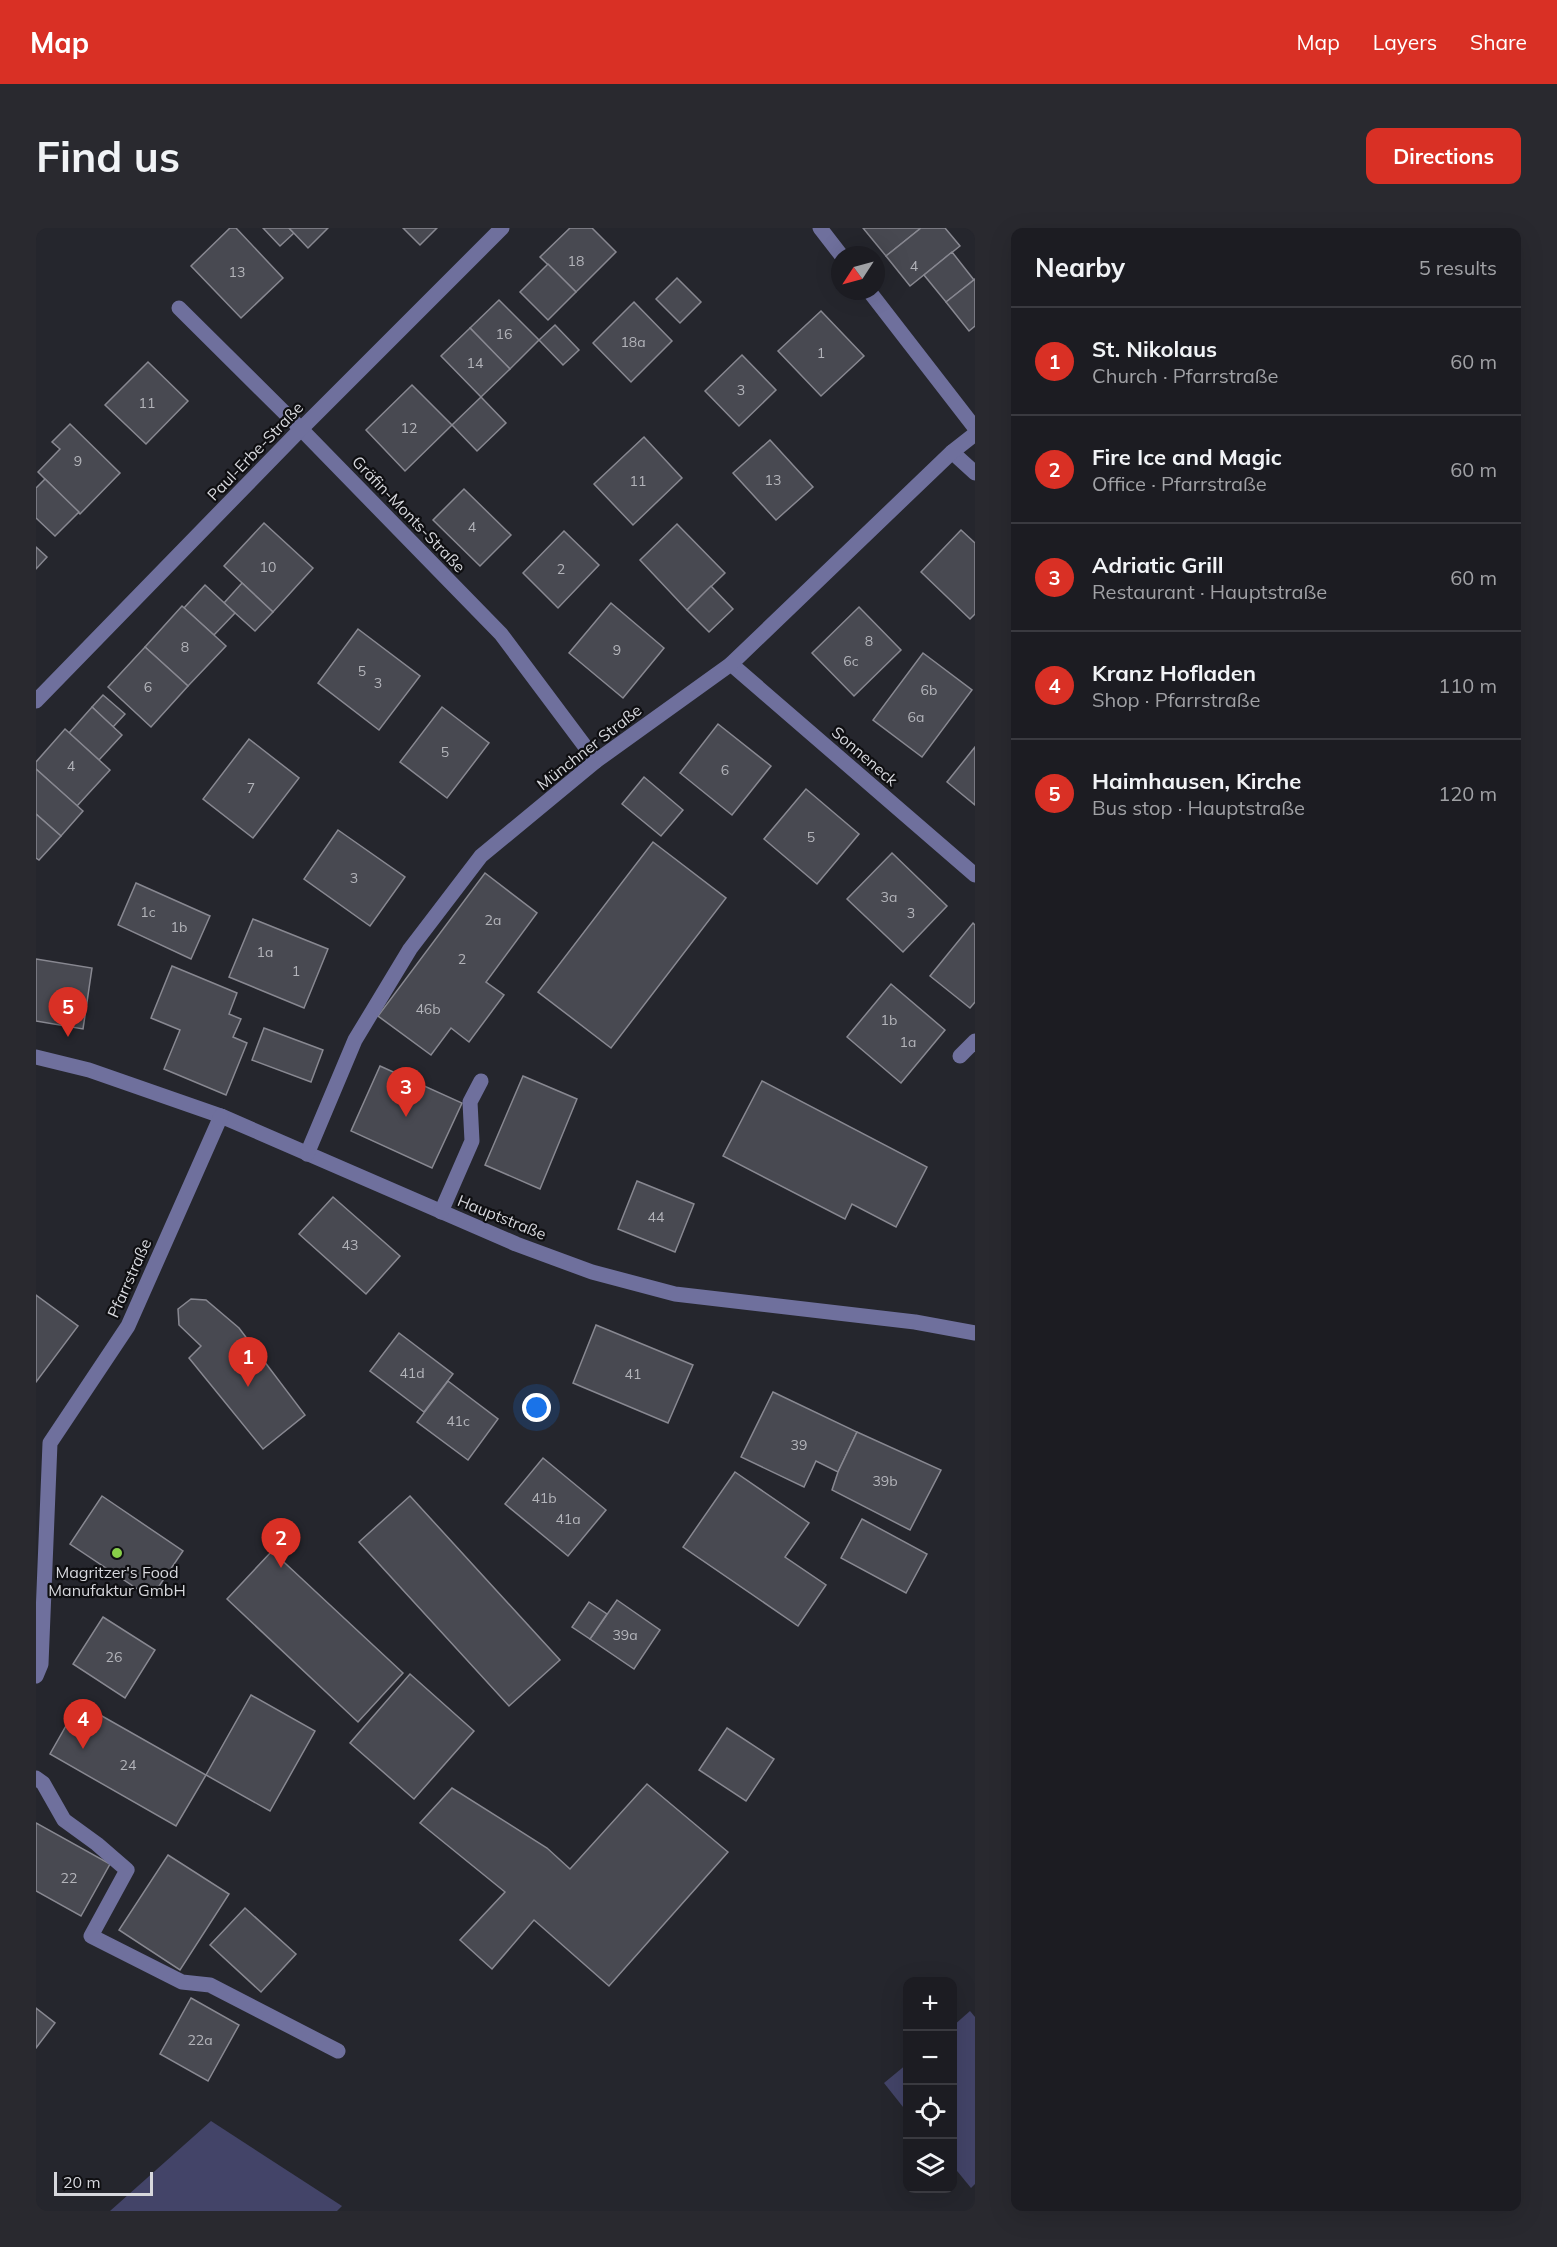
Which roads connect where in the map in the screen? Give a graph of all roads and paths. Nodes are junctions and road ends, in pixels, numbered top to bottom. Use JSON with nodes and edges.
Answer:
{"nodes":[{"id":1,"x":502,"y":228,"type":"edge"},
{"id":2,"x":820,"y":228,"type":"edge"},
{"id":3,"x":834,"y":246,"type":"edge"},
{"id":4,"x":876,"y":300,"type":"edge"},
{"id":5,"x":179,"y":308,"type":"dead end"},
{"id":6,"x":975,"y":428,"type":"edge"},
{"id":7,"x":301,"y":429,"type":"junction"},
{"id":8,"x":975,"y":434,"type":"edge"},
{"id":9,"x":952,"y":452,"type":"junction"},
{"id":10,"x":975,"y":473,"type":"edge"},
{"id":11,"x":731,"y":664,"type":"junction"},
{"id":12,"x":36,"y":701,"type":"edge"},
{"id":13,"x":596,"y":761,"type":"junction"},
{"id":14,"x":975,"y":875,"type":"edge"},
{"id":15,"x":975,"y":1041,"type":"edge"},
{"id":16,"x":960,"y":1056,"type":"dead end"},
{"id":17,"x":36,"y":1057,"type":"edge"},
{"id":18,"x":481,"y":1081,"type":"dead end"},
{"id":19,"x":221,"y":1116,"type":"junction"},
{"id":20,"x":307,"y":1154,"type":"junction"},
{"id":21,"x":441,"y":1212,"type":"junction"},
{"id":22,"x":975,"y":1332,"type":"edge"},
{"id":23,"x":43,"y":1441,"type":"edge"},
{"id":24,"x":36,"y":1676,"type":"edge"},
{"id":25,"x":36,"y":1778,"type":"edge"},
{"id":26,"x":338,"y":2051,"type":"dead end"}],
"edges":[{"from":1,"to":7,"type":"street","name":"Paul-Erbe-Straße"},
{"from":2,"to":3,"type":"street"},
{"from":4,"to":6,"type":"street"},
{"from":5,"to":7,"type":"street","name":"Gräfin-Monts-Straße"},
{"from":7,"to":12,"type":"street","name":"Paul-Erbe-Straße"},
{"from":7,"to":13,"type":"street","name":"Gräfin-Monts-Straße"},
{"from":8,"to":9,"type":"street","name":"Münchner Straße"},
{"from":9,"to":10,"type":"street"},
{"from":9,"to":11,"type":"street","name":"Münchner Straße"},
{"from":11,"to":13,"type":"street","name":"Münchner Straße"},
{"from":11,"to":14,"type":"street","name":"Sonneneck"},
{"from":13,"to":20,"type":"street","name":"Münchner Straße"},
{"from":15,"to":16,"type":"street"},
{"from":17,"to":19,"type":"street","name":"Hauptstraße"},
{"from":18,"to":21,"type":"street"},
{"from":19,"to":20,"type":"street","name":"Hauptstraße"},
{"from":19,"to":23,"type":"street","name":"Pfarrstraße"},
{"from":20,"to":21,"type":"street","name":"Hauptstraße"},
{"from":21,"to":22,"type":"street","name":"Hauptstraße"},
{"from":23,"to":24,"type":"street","name":"Pfarrstraße"},
{"from":25,"to":26,"type":"street"}]}
